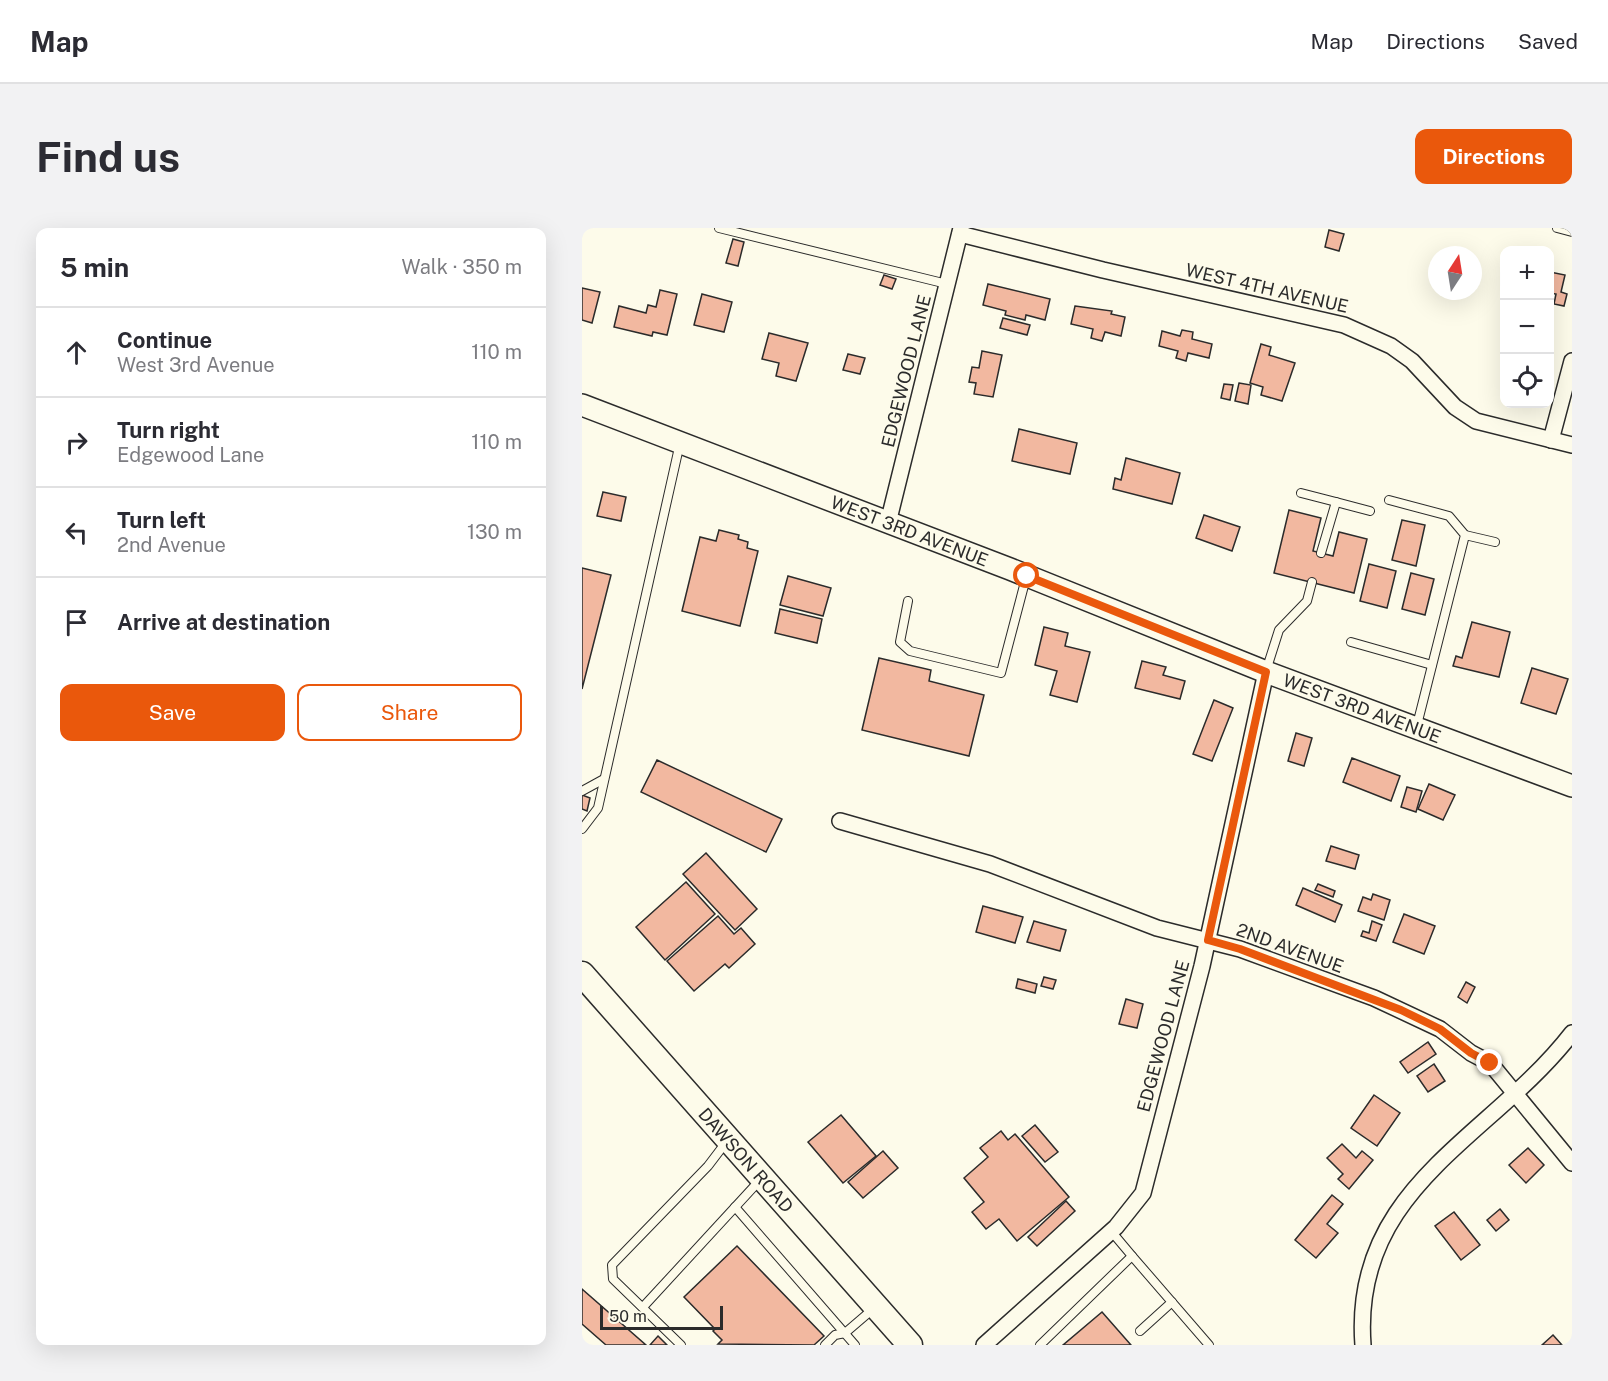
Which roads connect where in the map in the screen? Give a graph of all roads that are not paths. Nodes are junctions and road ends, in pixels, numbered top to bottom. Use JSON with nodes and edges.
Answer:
{"nodes":[{"id":1,"x":719,"y":228,"type":"edge"},
{"id":2,"x":1557,"y":228,"type":"edge"},
{"id":3,"x":961,"y":231,"type":"edge"},
{"id":4,"x":1572,"y":232,"type":"edge"},
{"id":5,"x":947,"y":284,"type":"junction"},
{"id":6,"x":1572,"y":362,"type":"edge"},
{"id":7,"x":582,"y":405,"type":"edge"},
{"id":8,"x":1551,"y":440,"type":"junction"},
{"id":9,"x":680,"y":443,"type":"junction"},
{"id":10,"x":1572,"y":445,"type":"edge"},
{"id":11,"x":1301,"y":493,"type":"dead end"},
{"id":12,"x":1389,"y":500,"type":"dead end"},
{"id":13,"x":1336,"y":502,"type":"junction"},
{"id":14,"x":1370,"y":511,"type":"dead end"},
{"id":15,"x":888,"y":523,"type":"junction"},
{"id":16,"x":1464,"y":535,"type":"junction"},
{"id":17,"x":1495,"y":542,"type":"dead end"},
{"id":18,"x":1321,"y":553,"type":"dead end"},
{"id":19,"x":1027,"y":576,"type":"junction"},
{"id":20,"x":1312,"y":582,"type":"dead end"},
{"id":21,"x":908,"y":601,"type":"dead end"},
{"id":22,"x":1351,"y":642,"type":"dead end"},
{"id":23,"x":1432,"y":665,"type":"junction"},
{"id":24,"x":1266,"y":672,"type":"junction"},
{"id":25,"x":1416,"y":726,"type":"junction"},
{"id":26,"x":604,"y":779,"type":"junction"},
{"id":27,"x":1572,"y":786,"type":"edge"},
{"id":28,"x":582,"y":791,"type":"edge"},
{"id":29,"x":840,"y":821,"type":"dead end"},
{"id":30,"x":582,"y":829,"type":"edge"},
{"id":31,"x":1208,"y":940,"type":"junction"},
{"id":32,"x":582,"y":974,"type":"edge"},
{"id":33,"x":1572,"y":1033,"type":"edge"},
{"id":34,"x":1515,"y":1095,"type":"junction"},
{"id":35,"x":728,"y":1139,"type":"junction"},
{"id":36,"x":1572,"y":1163,"type":"edge"},
{"id":37,"x":762,"y":1178,"type":"junction"},
{"id":38,"x":735,"y":1207,"type":"junction"},
{"id":39,"x":1112,"y":1231,"type":"junction"},
{"id":40,"x":1131,"y":1256,"type":"junction"},
{"id":41,"x":1172,"y":1302,"type":"junction"},
{"id":42,"x":643,"y":1307,"type":"junction"},
{"id":43,"x":876,"y":1307,"type":"junction"},
{"id":44,"x":1140,"y":1331,"type":"dead end"},
{"id":45,"x":845,"y":1333,"type":"junction"},
{"id":46,"x":905,"y":1343,"type":"edge"},
{"id":47,"x":681,"y":1345,"type":"edge"},
{"id":48,"x":825,"y":1345,"type":"edge"},
{"id":49,"x":855,"y":1345,"type":"edge"},
{"id":50,"x":984,"y":1345,"type":"edge"},
{"id":51,"x":1040,"y":1345,"type":"edge"},
{"id":52,"x":1209,"y":1345,"type":"edge"},
{"id":53,"x":1363,"y":1345,"type":"edge"}],
"edges":[{"from":1,"to":5,"type":"lane"},
{"from":2,"to":4,"type":"lane"},
{"from":3,"to":5,"type":"street","name":"EDGEWOOD LANE"},
{"from":3,"to":8,"type":"street","name":"WEST 4TH AVENUE"},
{"from":5,"to":15,"type":"street","name":"EDGEWOOD LANE"},
{"from":6,"to":8,"type":"street"},
{"from":7,"to":9,"type":"street","name":"WEST 3RD AVENUE"},
{"from":8,"to":10,"type":"street","name":"WEST 4TH AVENUE"},
{"from":9,"to":15,"type":"street","name":"WEST 3RD AVENUE"},
{"from":9,"to":26,"type":"lane"},
{"from":11,"to":13,"type":"lane"},
{"from":12,"to":16,"type":"lane"},
{"from":13,"to":14,"type":"lane"},
{"from":13,"to":18,"type":"lane"},
{"from":15,"to":19,"type":"street","name":"WEST 3RD AVENUE"},
{"from":16,"to":17,"type":"lane"},
{"from":16,"to":23,"type":"lane"},
{"from":19,"to":21,"type":"lane"},
{"from":19,"to":24,"type":"street","name":"WEST 3RD AVENUE"},
{"from":20,"to":24,"type":"lane"},
{"from":22,"to":23,"type":"lane"},
{"from":23,"to":25,"type":"lane"},
{"from":24,"to":25,"type":"street","name":"WEST 3RD AVENUE"},
{"from":24,"to":31,"type":"street","name":"EDGEWOOD LANE"},
{"from":25,"to":27,"type":"street","name":"WEST 3RD AVENUE"},
{"from":26,"to":28,"type":"lane"},
{"from":26,"to":30,"type":"lane"},
{"from":29,"to":31,"type":"street","name":"2ND AVENUE"},
{"from":31,"to":34,"type":"street","name":"2ND AVENUE"},
{"from":31,"to":39,"type":"street","name":"EDGEWOOD LANE"},
{"from":32,"to":35,"type":"main road","name":"DAWSON ROAD"},
{"from":33,"to":34,"type":"street"},
{"from":34,"to":36,"type":"street","name":"2ND AVENUE"},
{"from":34,"to":53,"type":"street"},
{"from":35,"to":37,"type":"main road","name":"DAWSON ROAD"},
{"from":35,"to":42,"type":"lane"},
{"from":37,"to":38,"type":"lane"},
{"from":37,"to":43,"type":"main road","name":"DAWSON ROAD"},
{"from":38,"to":42,"type":"lane"},
{"from":38,"to":45,"type":"lane"},
{"from":39,"to":40,"type":"lane"},
{"from":39,"to":50,"type":"street","name":"EDGEWOOD LANE"},
{"from":40,"to":41,"type":"lane"},
{"from":40,"to":51,"type":"lane"},
{"from":41,"to":44,"type":"lane"},
{"from":41,"to":52,"type":"lane"},
{"from":42,"to":47,"type":"lane"},
{"from":43,"to":45,"type":"lane"},
{"from":43,"to":46,"type":"main road","name":"DAWSON ROAD"},
{"from":45,"to":48,"type":"lane"},
{"from":45,"to":49,"type":"lane"}]}
